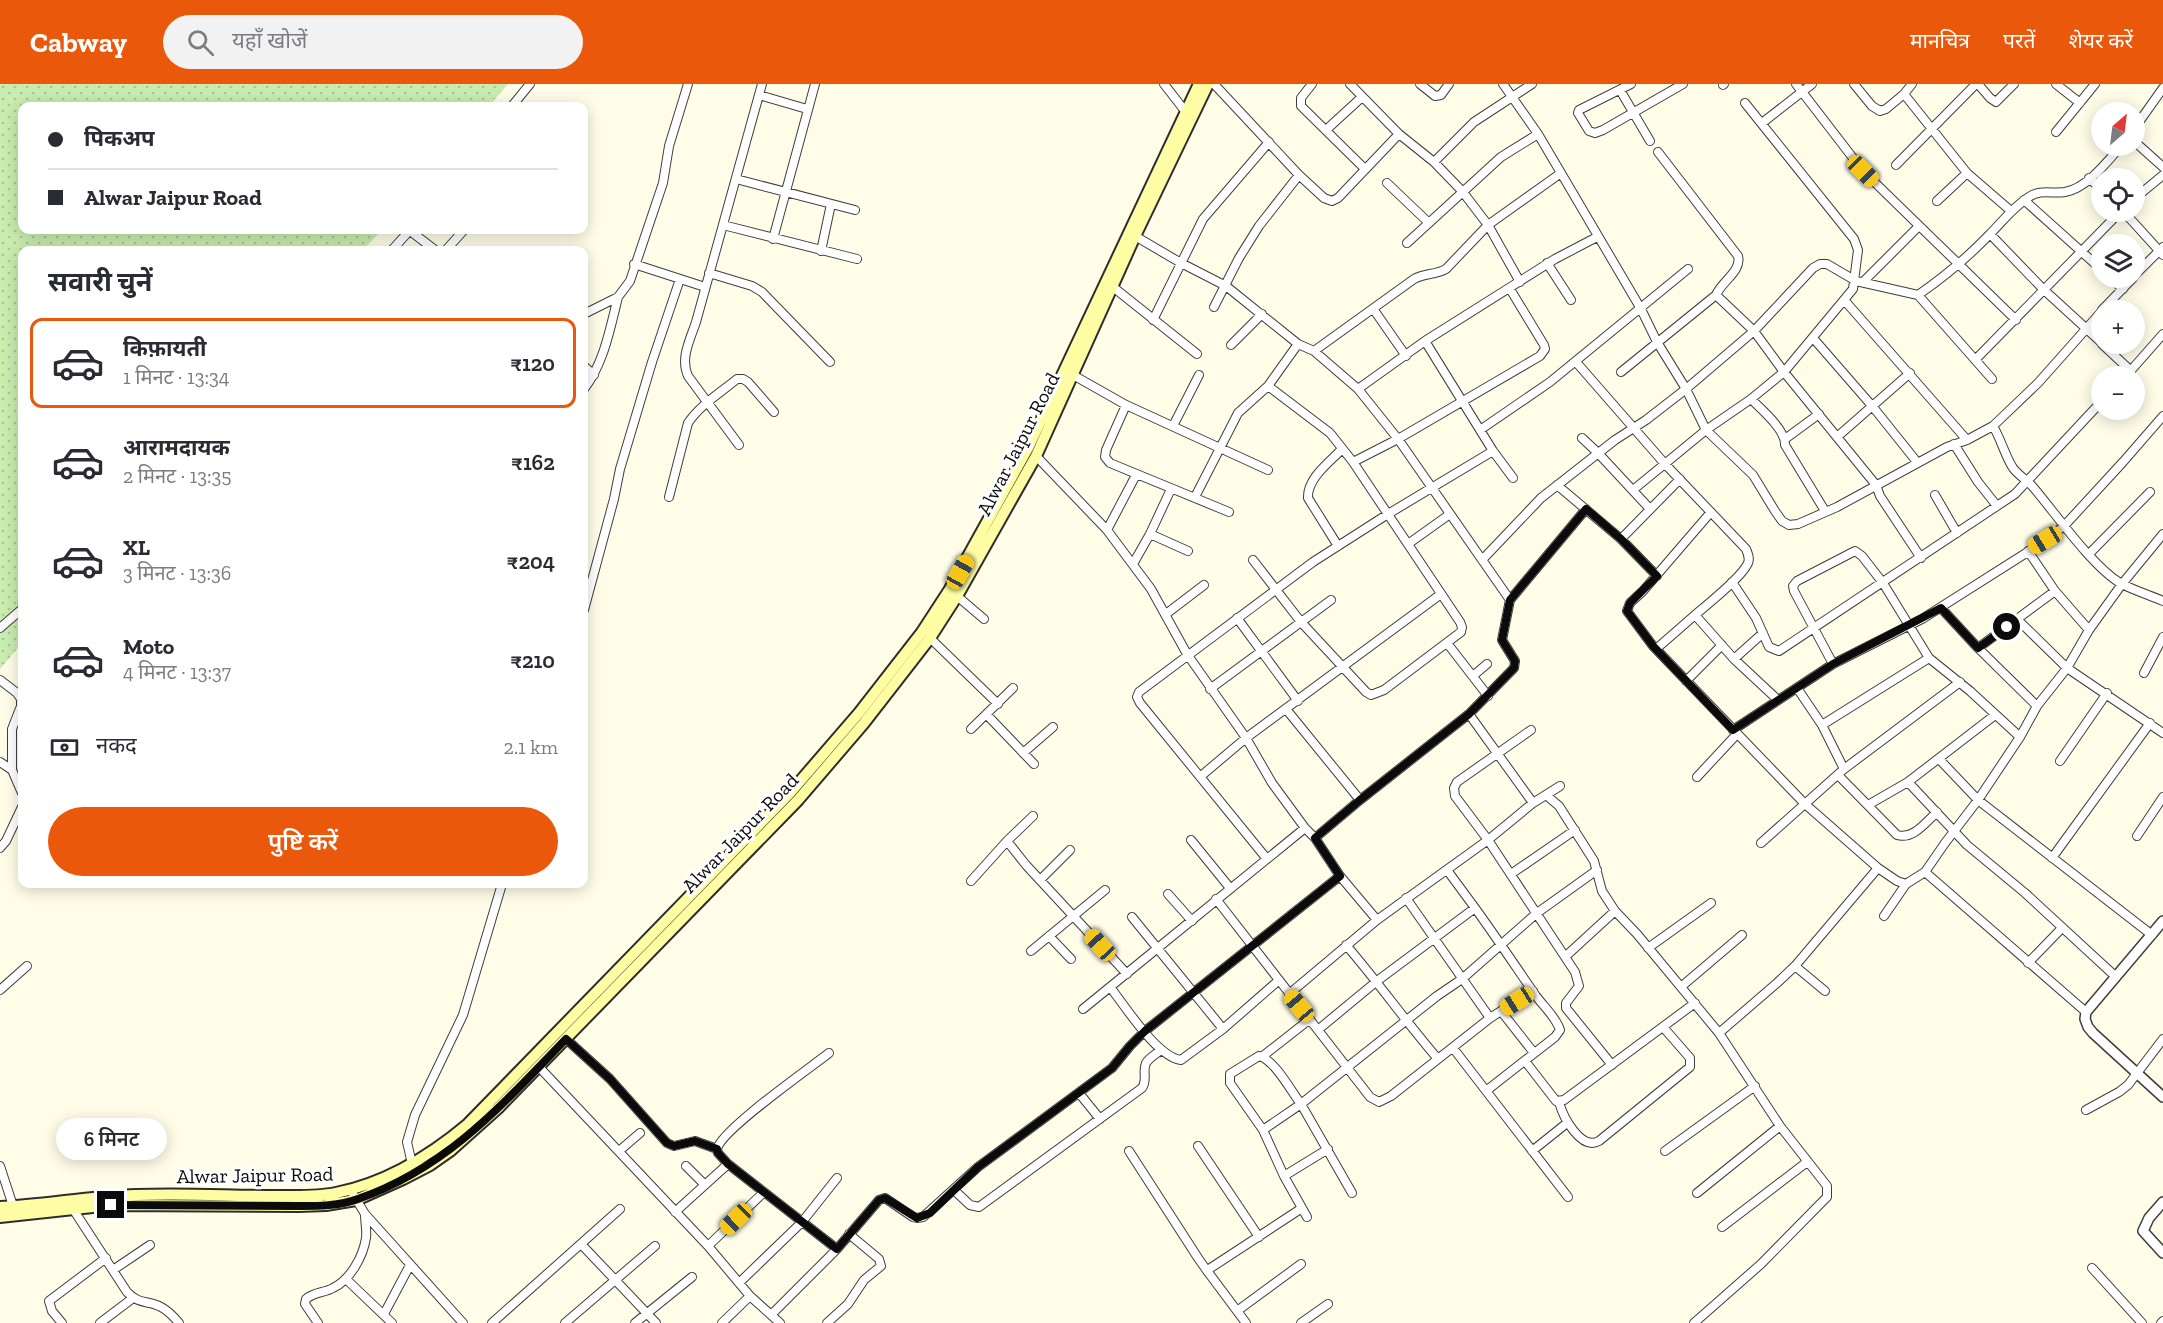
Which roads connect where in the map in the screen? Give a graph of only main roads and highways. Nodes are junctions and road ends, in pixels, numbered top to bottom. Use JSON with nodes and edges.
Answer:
{"nodes":[{"id":1,"x":1199,"y":84,"type":"edge"},
{"id":2,"x":1208,"y":84,"type":"edge"},
{"id":3,"x":552,"y":1046,"type":"junction"},
{"id":4,"x":0,"y":1207,"type":"edge"},
{"id":5,"x":15,"y":1211,"type":"junction"},
{"id":6,"x":0,"y":1217,"type":"edge"}],
"edges":[{"from":1,"to":3,"type":"main road","name":"Alwar Jaipur Road"},
{"from":2,"to":3,"type":"main road","name":"Alwar Jaipur Road"},
{"from":3,"to":5,"type":"main road","name":"Alwar Jaipur Road"},
{"from":3,"to":5,"type":"main road","name":"Alwar Jaipur Road"},
{"from":4,"to":5,"type":"main road","name":"Alwar Jaipur Road"},
{"from":5,"to":6,"type":"main road","name":"Alwar Jaipur Road"}]}
